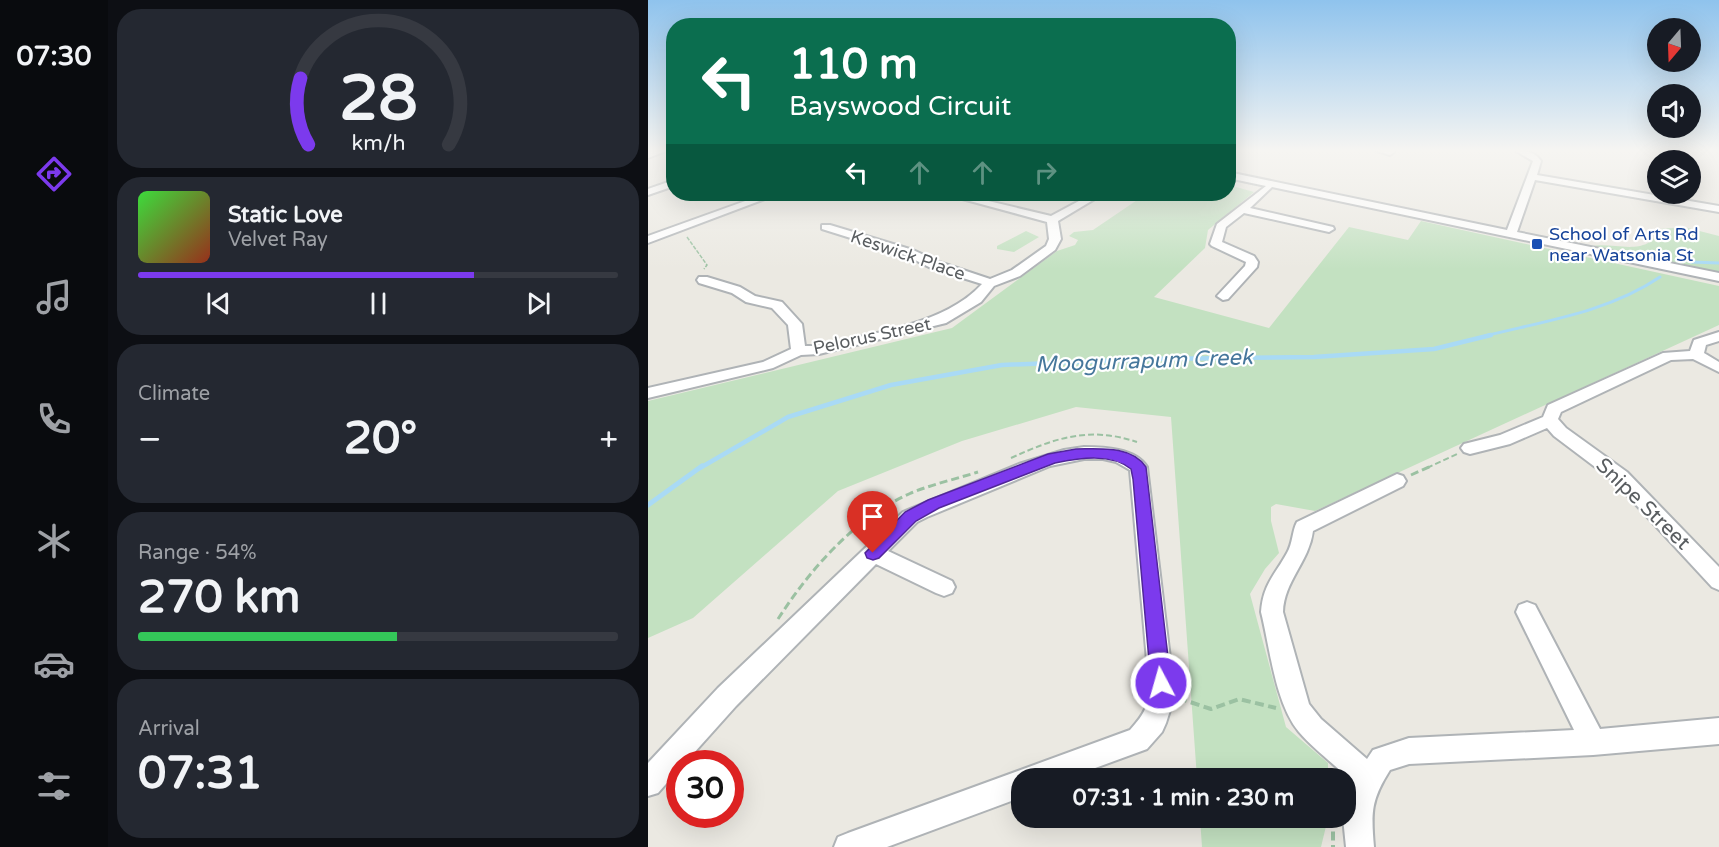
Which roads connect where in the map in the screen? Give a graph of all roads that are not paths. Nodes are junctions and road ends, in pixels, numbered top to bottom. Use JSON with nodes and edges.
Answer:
{"nodes":[{"id":1,"x":1265,"y":191,"type":"edge"},
{"id":2,"x":1282,"y":191,"type":"edge"},
{"id":3,"x":1303,"y":191,"type":"edge"},
{"id":4,"x":1527,"y":191,"type":"edge"},
{"id":5,"x":1628,"y":191,"type":"edge"},
{"id":6,"x":1647,"y":193,"type":"edge"},
{"id":7,"x":754,"y":201,"type":"edge"},
{"id":8,"x":977,"y":201,"type":"edge"},
{"id":9,"x":1086,"y":201,"type":"edge"},
{"id":10,"x":1701,"y":203,"type":"edge"},
{"id":11,"x":1242,"y":209,"type":"junction"},
{"id":12,"x":1719,"y":209,"type":"edge"},
{"id":13,"x":1421,"y":215,"type":"junction"},
{"id":14,"x":1052,"y":220,"type":"junction"},
{"id":15,"x":826,"y":227,"type":"dead end"},
{"id":16,"x":1329,"y":229,"type":"dead end"},
{"id":17,"x":1510,"y":233,"type":"junction"},
{"id":18,"x":648,"y":240,"type":"edge"},
{"id":19,"x":1719,"y":277,"type":"edge"},
{"id":20,"x":703,"y":280,"type":"road end"},
{"id":21,"x":990,"y":283,"type":"junction"},
{"id":22,"x":1223,"y":296,"type":"dead end"},
{"id":23,"x":1719,"y":336,"type":"edge"},
{"id":24,"x":798,"y":351,"type":"junction"},
{"id":25,"x":1696,"y":355,"type":"junction"},
{"id":26,"x":1719,"y":368,"type":"edge"},
{"id":27,"x":648,"y":393,"type":"edge"},
{"id":28,"x":1550,"y":420,"type":"junction"},
{"id":29,"x":1470,"y":448,"type":"road end"},
{"id":30,"x":1397,"y":481,"type":"road end"},
{"id":31,"x":873,"y":553,"type":"junction"},
{"id":32,"x":1719,"y":581,"type":"edge"},
{"id":33,"x":944,"y":587,"type":"dead end"},
{"id":34,"x":1527,"y":612,"type":"dead end"},
{"id":35,"x":1719,"y":731,"type":"edge"},
{"id":36,"x":1593,"y":742,"type":"junction"},
{"id":37,"x":1061,"y":768,"type":"edge"},
{"id":38,"x":1368,"y":780,"type":"junction"},
{"id":39,"x":648,"y":783,"type":"edge"},
{"id":40,"x":1011,"y":787,"type":"edge"},
{"id":41,"x":848,"y":847,"type":"edge"},
{"id":42,"x":1360,"y":847,"type":"edge"}],
"edges":[{"from":1,"to":11,"type":"street"},
{"from":2,"to":13,"type":"street"},
{"from":3,"to":13,"type":"street"},
{"from":4,"to":17,"type":"street"},
{"from":5,"to":6,"type":"street"},
{"from":7,"to":18,"type":"street"},
{"from":8,"to":14,"type":"street"},
{"from":9,"to":14,"type":"street"},
{"from":10,"to":12,"type":"street"},
{"from":11,"to":16,"type":"street"},
{"from":11,"to":22,"type":"street"},
{"from":13,"to":17,"type":"street"},
{"from":14,"to":21,"type":"street","name":"Pelorus Street"},
{"from":15,"to":21,"type":"street","name":"Keswick Place"},
{"from":17,"to":19,"type":"street"},
{"from":20,"to":24,"type":"street"},
{"from":21,"to":24,"type":"street","name":"Pelorus Street"},
{"from":23,"to":25,"type":"street"},
{"from":24,"to":27,"type":"street","name":"Pelorus Street"},
{"from":25,"to":26,"type":"street"},
{"from":25,"to":28,"type":"street"},
{"from":28,"to":29,"type":"street"},
{"from":28,"to":32,"type":"street","name":"Snipe Street"},
{"from":30,"to":38,"type":"street"},
{"from":31,"to":33,"type":"street"},
{"from":31,"to":37,"type":"street"},
{"from":31,"to":39,"type":"street"},
{"from":34,"to":36,"type":"street"},
{"from":35,"to":36,"type":"street"},
{"from":36,"to":38,"type":"street"},
{"from":38,"to":42,"type":"street"},
{"from":40,"to":41,"type":"street"}]}
